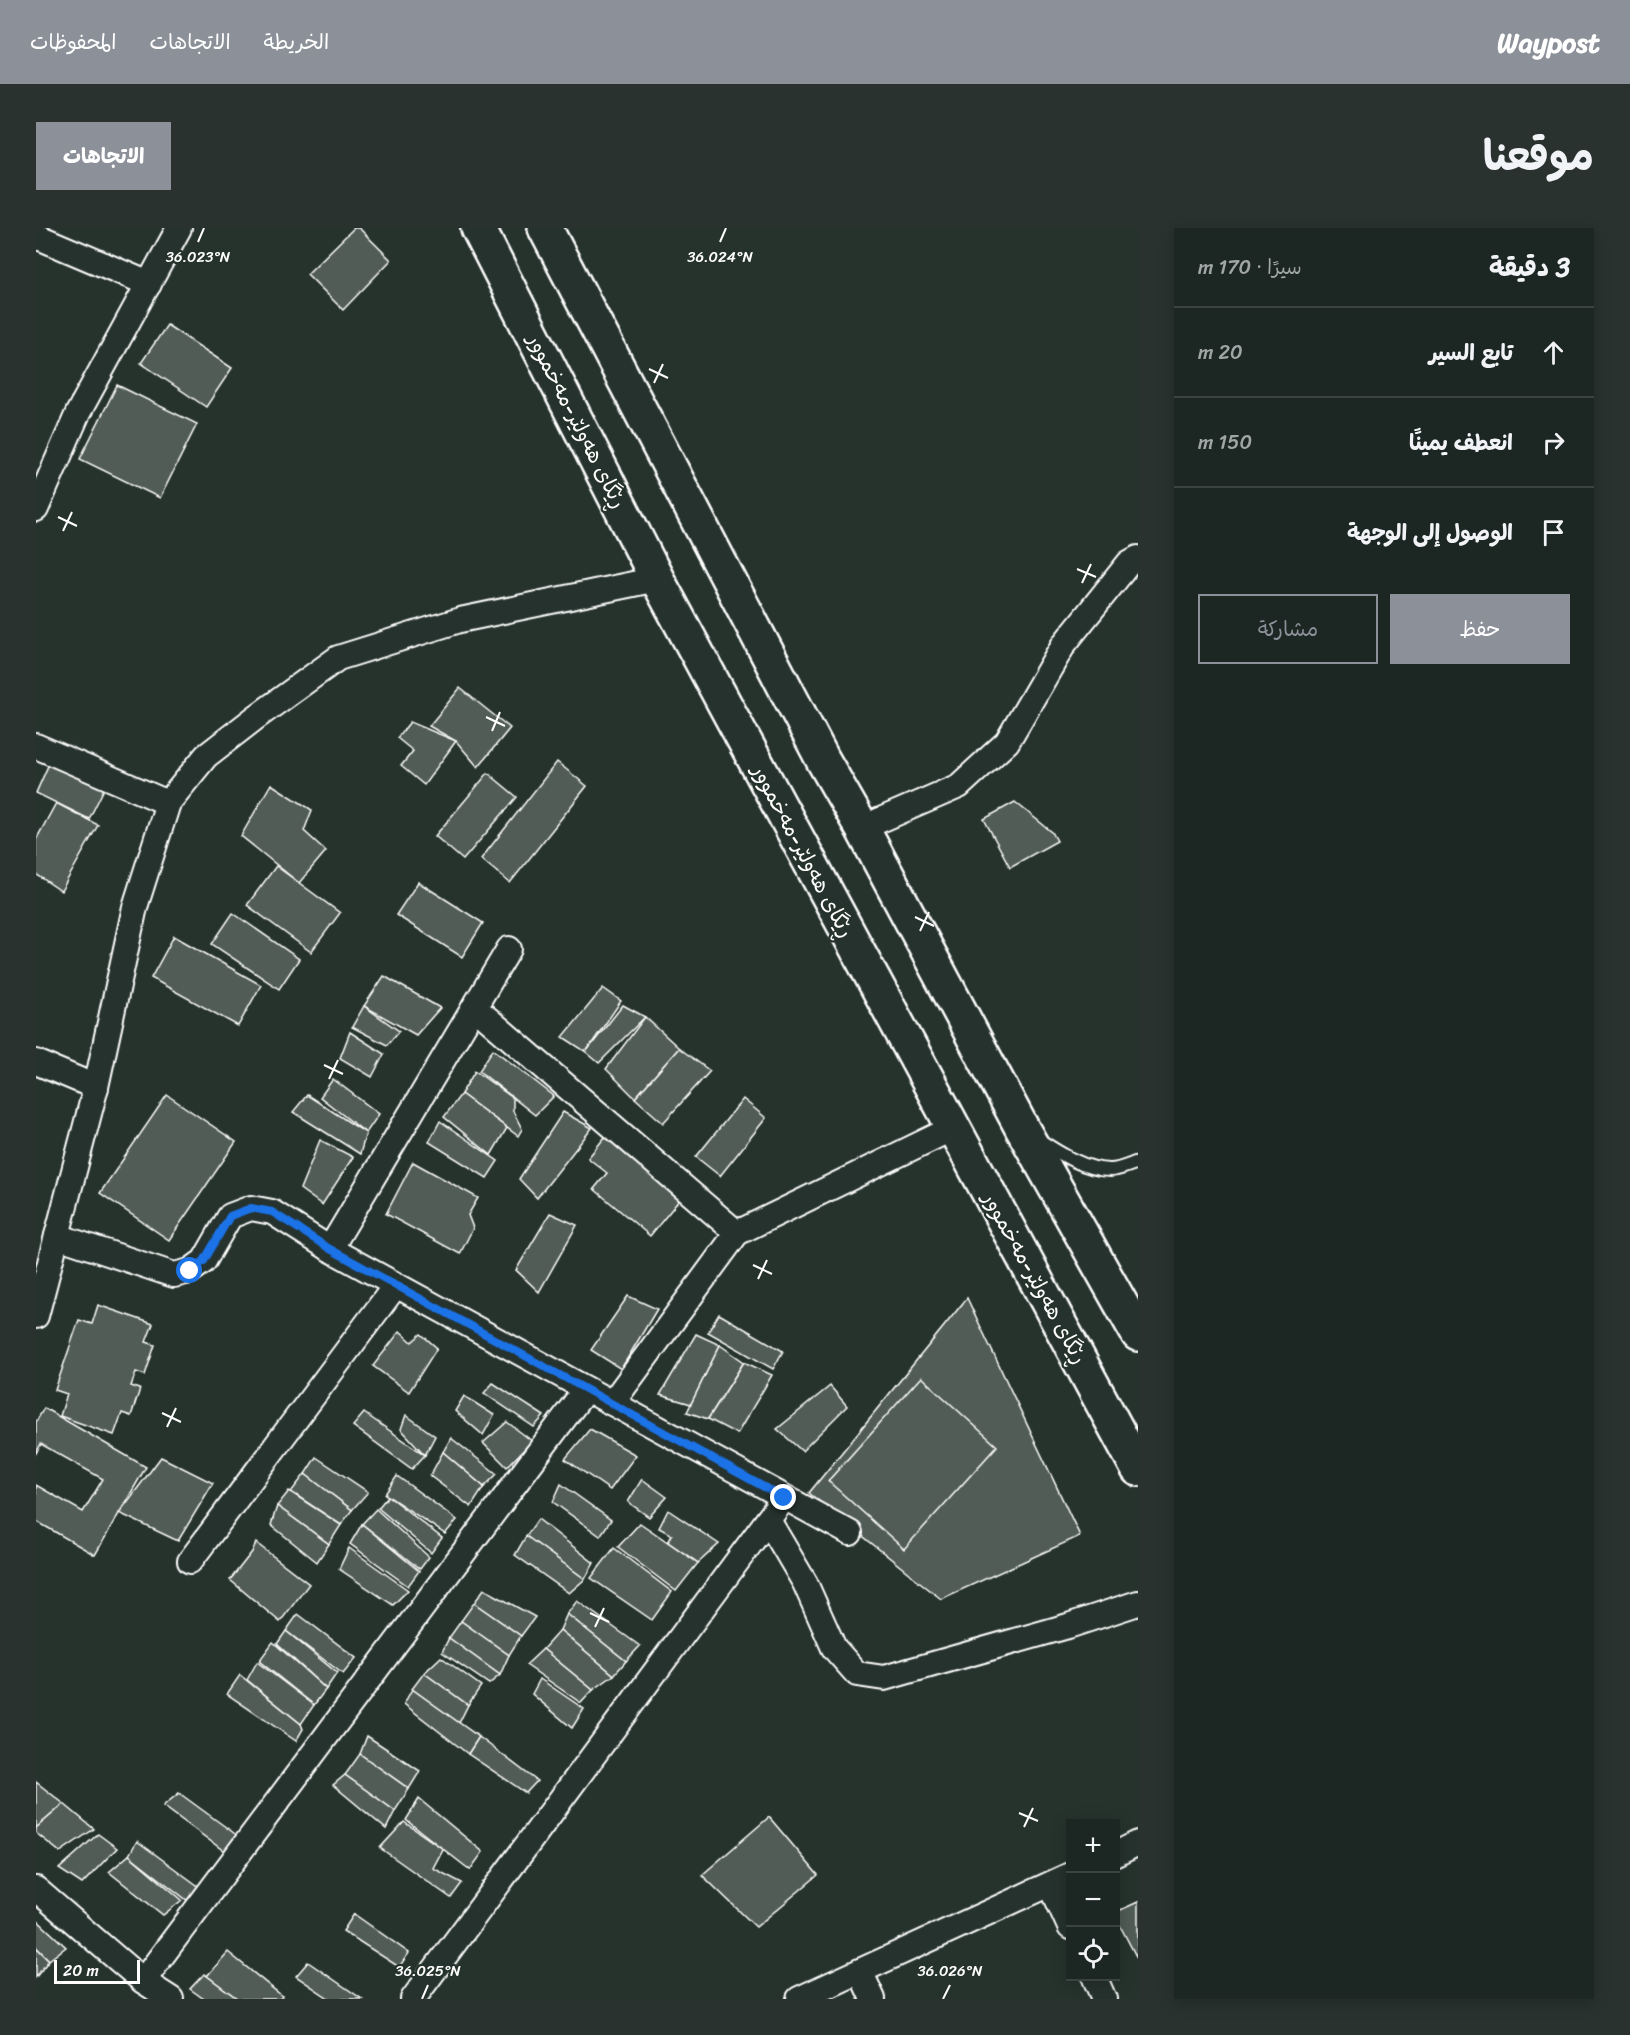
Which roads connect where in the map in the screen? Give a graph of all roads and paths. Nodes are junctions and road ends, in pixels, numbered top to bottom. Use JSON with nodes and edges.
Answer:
{"nodes":[{"id":1,"x":179,"y":228,"type":"edge"},
{"id":2,"x":478,"y":228,"type":"edge"},
{"id":3,"x":545,"y":228,"type":"edge"},
{"id":4,"x":36,"y":236,"type":"edge"},
{"id":5,"x":149,"y":284,"type":"junction"},
{"id":6,"x":36,"y":509,"type":"edge"},
{"id":7,"x":1138,"y":558,"type":"edge"},
{"id":8,"x":657,"y":579,"type":"junction"},
{"id":9,"x":36,"y":746,"type":"edge"},
{"id":10,"x":168,"y":803,"type":"junction"},
{"id":11,"x":862,"y":828,"type":"junction"},
{"id":12,"x":509,"y":949,"type":"dead end"},
{"id":13,"x":474,"y":1007,"type":"junction"},
{"id":14,"x":36,"y":1062,"type":"edge"},
{"id":15,"x":96,"y":1087,"type":"junction"},
{"id":16,"x":953,"y":1128,"type":"junction"},
{"id":17,"x":1023,"y":1130,"type":"junction"},
{"id":18,"x":1138,"y":1162,"type":"edge"},
{"id":19,"x":737,"y":1233,"type":"junction"},
{"id":20,"x":57,"y":1236,"type":"junction"},
{"id":21,"x":330,"y":1249,"type":"junction"},
{"id":22,"x":396,"y":1285,"type":"junction"},
{"id":23,"x":36,"y":1316,"type":"edge"},
{"id":24,"x":1138,"y":1334,"type":"edge"},
{"id":25,"x":586,"y":1389,"type":"junction"},
{"id":26,"x":612,"y":1403,"type":"junction"},
{"id":27,"x":1138,"y":1469,"type":"edge"},
{"id":28,"x":784,"y":1498,"type":"junction"},
{"id":29,"x":768,"y":1520,"type":"junction"},
{"id":30,"x":850,"y":1533,"type":"dead end"},
{"id":31,"x":190,"y":1561,"type":"dead end"},
{"id":32,"x":1138,"y":1603,"type":"edge"},
{"id":33,"x":1138,"y":1843,"type":"edge"},
{"id":34,"x":1120,"y":1852,"type":"edge"},
{"id":35,"x":1061,"y":1880,"type":"edge"},
{"id":36,"x":36,"y":1889,"type":"edge"},
{"id":37,"x":1066,"y":1904,"type":"edge"},
{"id":38,"x":860,"y":1971,"type":"junction"},
{"id":39,"x":143,"y":1981,"type":"junction"},
{"id":40,"x":1096,"y":1981,"type":"edge"},
{"id":41,"x":171,"y":1999,"type":"edge"},
{"id":42,"x":413,"y":1999,"type":"edge"},
{"id":43,"x":799,"y":1999,"type":"edge"},
{"id":44,"x":873,"y":1999,"type":"edge"},
{"id":45,"x":1104,"y":1999,"type":"edge"}],
"edges":[{"from":1,"to":5,"type":"street"},
{"from":2,"to":8,"type":"highway","name":"ڕێگای هەولێر-مەخموور"},
{"from":3,"to":11,"type":"highway"},
{"from":4,"to":5,"type":"street"},
{"from":5,"to":6,"type":"street"},
{"from":7,"to":11,"type":"street"},
{"from":8,"to":10,"type":"street"},
{"from":8,"to":16,"type":"highway","name":"ڕێگای هەولێر-مەخموور"},
{"from":9,"to":10,"type":"street"},
{"from":10,"to":15,"type":"street"},
{"from":11,"to":17,"type":"highway"},
{"from":12,"to":13,"type":"street"},
{"from":13,"to":19,"type":"street"},
{"from":13,"to":21,"type":"street"},
{"from":14,"to":15,"type":"street"},
{"from":15,"to":20,"type":"street"},
{"from":16,"to":19,"type":"street"},
{"from":16,"to":27,"type":"highway","name":"ڕێگای هەولێر-مەخموور"},
{"from":17,"to":18,"type":"lane"},
{"from":17,"to":24,"type":"highway"},
{"from":19,"to":26,"type":"street"},
{"from":20,"to":21,"type":"street"},
{"from":20,"to":23,"type":"street"},
{"from":21,"to":22,"type":"street"},
{"from":22,"to":25,"type":"street"},
{"from":22,"to":31,"type":"street"},
{"from":25,"to":26,"type":"street"},
{"from":25,"to":39,"type":"street"},
{"from":26,"to":28,"type":"street"},
{"from":28,"to":29,"type":"street"},
{"from":28,"to":30,"type":"street"},
{"from":29,"to":32,"type":"street"},
{"from":29,"to":42,"type":"street"},
{"from":33,"to":34,"type":"street"},
{"from":35,"to":37,"type":"street"},
{"from":35,"to":38,"type":"street"},
{"from":36,"to":39,"type":"street"},
{"from":38,"to":43,"type":"street"},
{"from":38,"to":44,"type":"street"},
{"from":39,"to":41,"type":"street"},
{"from":40,"to":45,"type":"street"}]}
